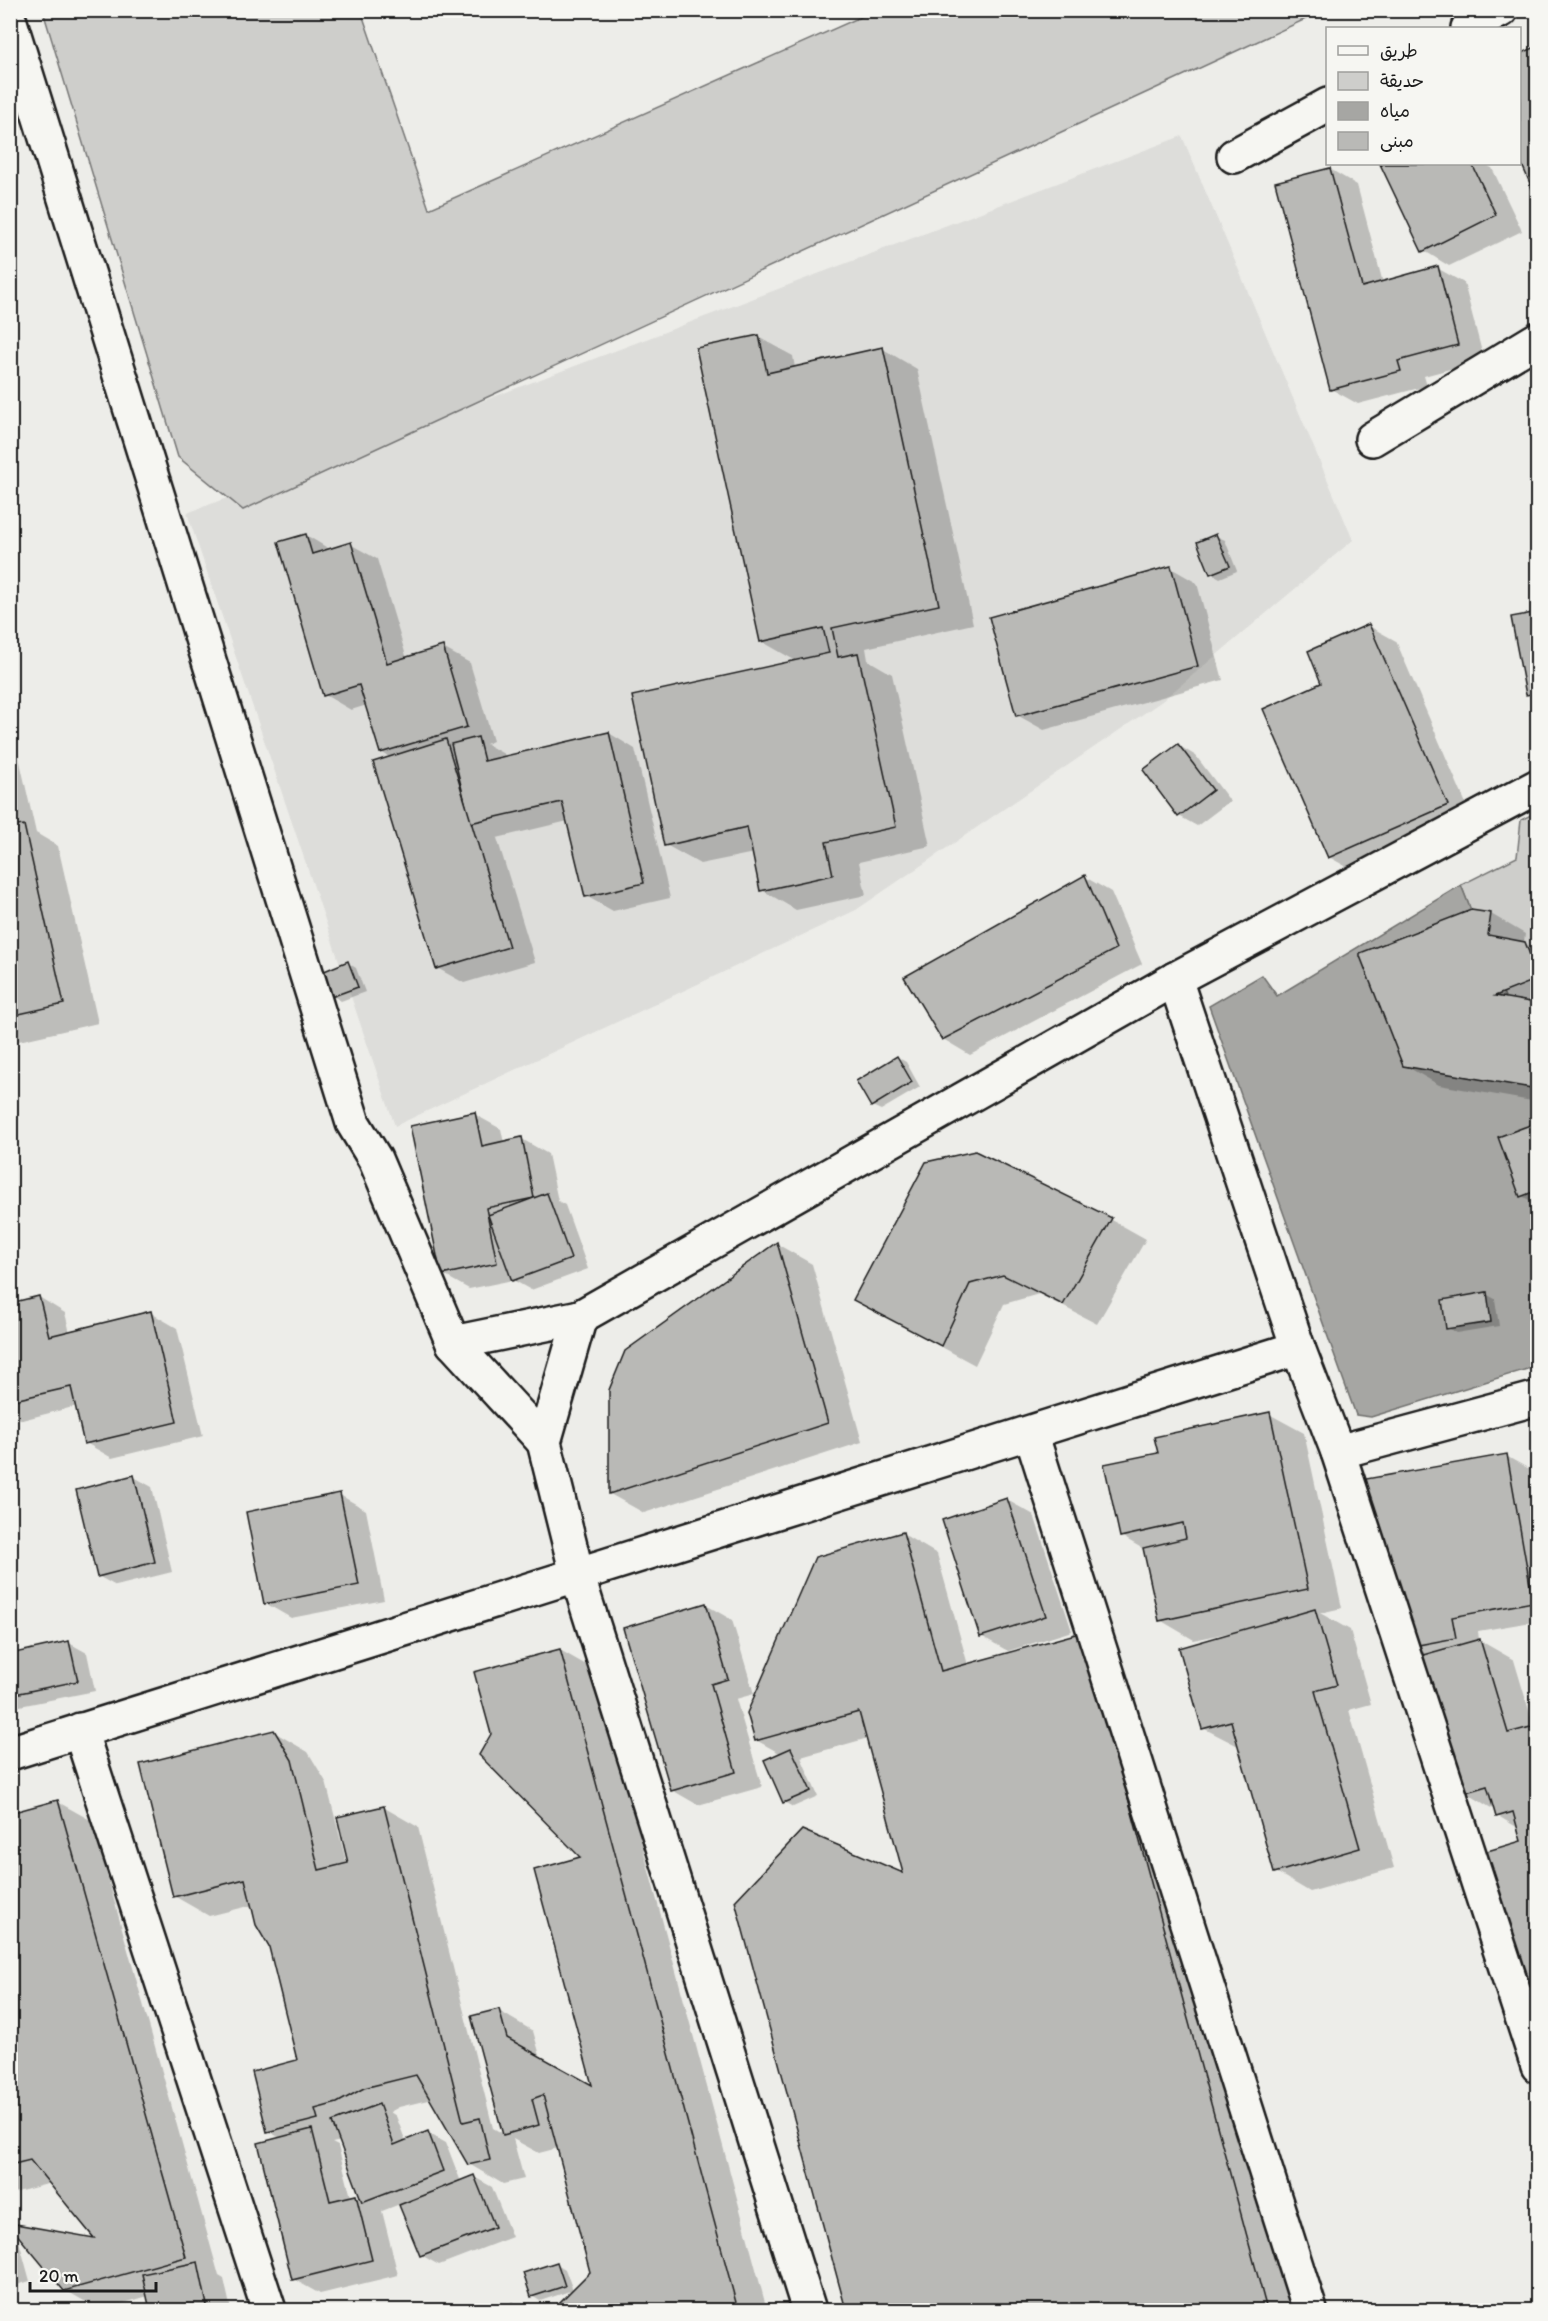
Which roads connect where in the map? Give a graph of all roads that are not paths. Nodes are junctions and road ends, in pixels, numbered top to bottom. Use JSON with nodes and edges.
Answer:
{"nodes":[{"id":1,"x":1501,"y":10,"type":"edge"},
{"id":2,"x":10,"y":22,"type":"edge"},
{"id":3,"x":1470,"y":27,"type":"edge"},
{"id":4,"x":1326,"y":106,"type":"edge"},
{"id":5,"x":1234,"y":156,"type":"dead end"},
{"id":6,"x":1538,"y":339,"type":"edge"},
{"id":7,"x":1372,"y":439,"type":"dead end"},
{"id":8,"x":1538,"y":786,"type":"edge"},
{"id":9,"x":1175,"y":979,"type":"junction"},
{"id":10,"x":580,"y":1317,"type":"junction"},
{"id":11,"x":453,"y":1343,"type":"junction"},
{"id":12,"x":1298,"y":1348,"type":"junction"},
{"id":13,"x":1538,"y":1398,"type":"edge"},
{"id":14,"x":1031,"y":1432,"type":"junction"},
{"id":15,"x":544,"y":1442,"type":"junction"},
{"id":16,"x":1338,"y":1452,"type":"junction"},
{"id":17,"x":577,"y":1574,"type":"junction"},
{"id":18,"x":80,"y":1730,"type":"junction"},
{"id":19,"x":10,"y":1753,"type":"edge"},
{"id":20,"x":1538,"y":2066,"type":"edge"},
{"id":21,"x":269,"y":2310,"type":"edge"},
{"id":22,"x":809,"y":2310,"type":"edge"},
{"id":23,"x":1310,"y":2310,"type":"edge"}],
"edges":[{"from":1,"to":3,"type":"street"},
{"from":2,"to":11,"type":"street"},
{"from":4,"to":5,"type":"street"},
{"from":6,"to":7,"type":"street"},
{"from":8,"to":9,"type":"street"},
{"from":9,"to":10,"type":"street"},
{"from":9,"to":12,"type":"street"},
{"from":10,"to":11,"type":"street"},
{"from":10,"to":15,"type":"street"},
{"from":11,"to":15,"type":"street"},
{"from":12,"to":14,"type":"street"},
{"from":12,"to":16,"type":"street"},
{"from":13,"to":16,"type":"street"},
{"from":14,"to":17,"type":"street"},
{"from":14,"to":23,"type":"street"},
{"from":15,"to":17,"type":"street"},
{"from":16,"to":20,"type":"street"},
{"from":17,"to":18,"type":"street"},
{"from":17,"to":22,"type":"street"},
{"from":18,"to":19,"type":"street"},
{"from":18,"to":21,"type":"street"}]}
